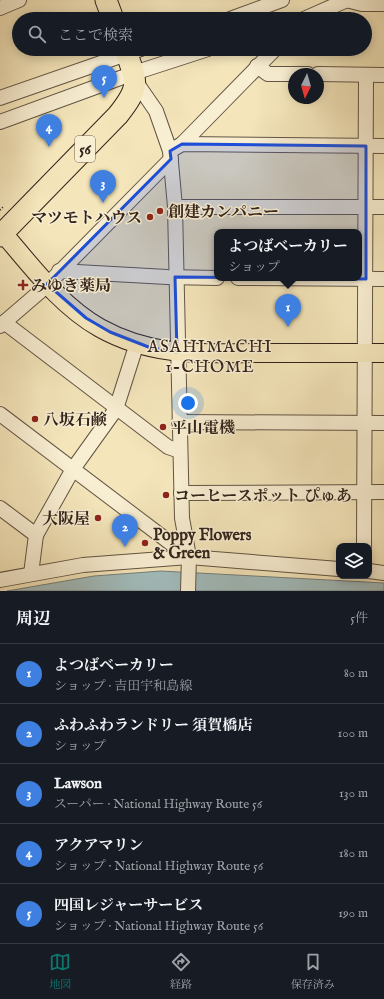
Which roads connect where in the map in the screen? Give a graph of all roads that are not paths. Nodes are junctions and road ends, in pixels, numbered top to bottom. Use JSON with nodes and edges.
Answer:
{"nodes":[{"id":1,"x":19,"y":0,"type":"edge"},
{"id":2,"x":106,"y":0,"type":"edge"},
{"id":3,"x":282,"y":0,"type":"edge"},
{"id":4,"x":347,"y":0,"type":"edge"},
{"id":5,"x":384,"y":4,"type":"edge"},
{"id":6,"x":0,"y":8,"type":"edge"},
{"id":7,"x":110,"y":12,"type":"edge"},
{"id":8,"x":249,"y":12,"type":"edge"},
{"id":9,"x":320,"y":12,"type":"edge"},
{"id":10,"x":117,"y":56,"type":"edge"},
{"id":11,"x":132,"y":56,"type":"edge"},
{"id":12,"x":190,"y":56,"type":"edge"},
{"id":13,"x":268,"y":56,"type":"edge"},
{"id":14,"x":257,"y":66,"type":"junction"},
{"id":15,"x":288,"y":74,"type":"edge"},
{"id":16,"x":324,"y":74,"type":"edge"},
{"id":17,"x":366,"y":74,"type":"junction"},
{"id":18,"x":384,"y":74,"type":"edge"},
{"id":19,"x":135,"y":77,"type":"junction"},
{"id":20,"x":0,"y":98,"type":"edge"},
{"id":21,"x":0,"y":122,"type":"edge"},
{"id":22,"x":366,"y":146,"type":"junction"},
{"id":23,"x":384,"y":146,"type":"edge"},
{"id":24,"x":174,"y":151,"type":"junction"},
{"id":25,"x":175,"y":207,"type":"junction"},
{"id":26,"x":366,"y":207,"type":"junction"},
{"id":27,"x":384,"y":207,"type":"edge"},
{"id":28,"x":1,"y":232,"type":"edge"},
{"id":29,"x":175,"y":277,"type":"junction"},
{"id":30,"x":53,"y":278,"type":"junction"},
{"id":31,"x":214,"y":278,"type":"edge"},
{"id":32,"x":362,"y":279,"type":"edge"},
{"id":33,"x":366,"y":279,"type":"junction"},
{"id":34,"x":384,"y":279,"type":"edge"},
{"id":35,"x":3,"y":323,"type":"edge"},
{"id":36,"x":137,"y":343,"type":"junction"},
{"id":37,"x":178,"y":352,"type":"junction"},
{"id":38,"x":365,"y":353,"type":"junction"},
{"id":39,"x":384,"y":353,"type":"edge"},
{"id":40,"x":116,"y":409,"type":"junction"},
{"id":41,"x":0,"y":414,"type":"edge"},
{"id":42,"x":179,"y":422,"type":"junction"},
{"id":43,"x":364,"y":423,"type":"junction"},
{"id":44,"x":384,"y":423,"type":"edge"},
{"id":45,"x":180,"y":451,"type":"junction"},
{"id":46,"x":73,"y":469,"type":"junction"},
{"id":47,"x":364,"y":492,"type":"junction"},
{"id":48,"x":384,"y":492,"type":"edge"},
{"id":49,"x":181,"y":493,"type":"junction"},
{"id":50,"x":0,"y":508,"type":"edge"},
{"id":51,"x":36,"y":536,"type":"junction"},
{"id":52,"x":364,"y":543,"type":"edge"},
{"id":53,"x":189,"y":561,"type":"junction"},
{"id":54,"x":336,"y":569,"type":"edge"},
{"id":55,"x":372,"y":572,"type":"edge"},
{"id":56,"x":384,"y":572,"type":"edge"},
{"id":57,"x":31,"y":574,"type":"junction"},
{"id":58,"x":0,"y":580,"type":"edge"},
{"id":59,"x":188,"y":591,"type":"edge"}],
"edges":[{"from":1,"to":6,"type":"street"},
{"from":2,"to":7,"type":"highway"},
{"from":3,"to":8,"type":"street"},
{"from":4,"to":5,"type":"street"},
{"from":4,"to":9,"type":"street"},
{"from":10,"to":20,"type":"street"},
{"from":11,"to":19,"type":"highway"},
{"from":12,"to":19,"type":"street"},
{"from":13,"to":14,"type":"street"},
{"from":14,"to":15,"type":"street"},
{"from":14,"to":24,"type":"street"},
{"from":16,"to":17,"type":"street"},
{"from":17,"to":18,"type":"street"},
{"from":17,"to":22,"type":"street"},
{"from":19,"to":21,"type":"street"},
{"from":19,"to":24,"type":"street"},
{"from":19,"to":28,"type":"highway","number":"56"},
{"from":22,"to":23,"type":"street"},
{"from":22,"to":24,"type":"street"},
{"from":22,"to":26,"type":"street"},
{"from":24,"to":25,"type":"street"},
{"from":24,"to":30,"type":"street"},
{"from":25,"to":26,"type":"street"},
{"from":25,"to":29,"type":"street"},
{"from":26,"to":27,"type":"street"},
{"from":26,"to":33,"type":"street"},
{"from":28,"to":30,"type":"main road"},
{"from":29,"to":30,"type":"street"},
{"from":29,"to":31,"type":"street"},
{"from":29,"to":37,"type":"street"},
{"from":30,"to":35,"type":"street"},
{"from":30,"to":36,"type":"main road"},
{"from":32,"to":33,"type":"street"},
{"from":33,"to":34,"type":"street"},
{"from":33,"to":38,"type":"street"},
{"from":35,"to":40,"type":"street"},
{"from":36,"to":37,"type":"main road"},
{"from":36,"to":40,"type":"street"},
{"from":37,"to":38,"type":"main road"},
{"from":37,"to":42,"type":"street"},
{"from":38,"to":39,"type":"main road"},
{"from":38,"to":43,"type":"street"},
{"from":40,"to":45,"type":"street"},
{"from":40,"to":46,"type":"street"},
{"from":41,"to":46,"type":"street"},
{"from":42,"to":43,"type":"street"},
{"from":42,"to":45,"type":"street"},
{"from":43,"to":44,"type":"street"},
{"from":43,"to":47,"type":"street"},
{"from":45,"to":49,"type":"street"},
{"from":46,"to":51,"type":"street"},
{"from":46,"to":53,"type":"street"},
{"from":47,"to":48,"type":"street"},
{"from":47,"to":49,"type":"street"},
{"from":47,"to":52,"type":"street"},
{"from":49,"to":53,"type":"street"},
{"from":50,"to":51,"type":"street"},
{"from":51,"to":57,"type":"street"},
{"from":53,"to":54,"type":"street"},
{"from":53,"to":57,"type":"street"},
{"from":53,"to":59,"type":"street"},
{"from":55,"to":56,"type":"street"},
{"from":57,"to":58,"type":"street"}]}
